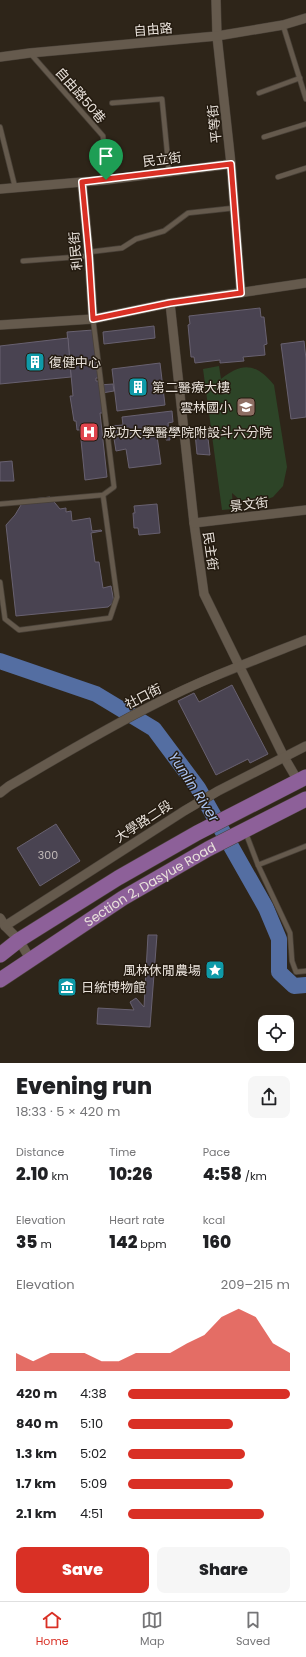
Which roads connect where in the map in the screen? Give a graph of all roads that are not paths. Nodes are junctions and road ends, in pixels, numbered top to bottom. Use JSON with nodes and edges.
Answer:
{"nodes":[{"id":1,"x":216,"y":0,"type":"edge"},
{"id":2,"x":306,"y":18,"type":"edge"},
{"id":3,"x":283,"y":25,"type":"junction"},
{"id":4,"x":217,"y":36,"type":"junction"},
{"id":5,"x":30,"y":53,"type":"junction"},
{"id":6,"x":0,"y":57,"type":"edge"},
{"id":7,"x":300,"y":78,"type":"junction"},
{"id":8,"x":259,"y":93,"type":"dead end"},
{"id":9,"x":306,"y":99,"type":"edge"},
{"id":10,"x":112,"y":103,"type":"dead end"},
{"id":11,"x":306,"y":124,"type":"edge"},
{"id":12,"x":0,"y":127,"type":"edge"},
{"id":13,"x":264,"y":137,"type":"dead end"},
{"id":14,"x":231,"y":164,"type":"junction"},
{"id":15,"x":306,"y":168,"type":"edge"},
{"id":16,"x":169,"y":171,"type":"junction"},
{"id":17,"x":278,"y":177,"type":"dead end"},
{"id":18,"x":106,"y":180,"type":"junction"},
{"id":19,"x":82,"y":182,"type":"junction"},
{"id":20,"x":15,"y":187,"type":"junction"},
{"id":21,"x":0,"y":189,"type":"edge"},
{"id":22,"x":234,"y":208,"type":"junction"},
{"id":23,"x":89,"y":254,"type":"junction"},
{"id":24,"x":22,"y":261,"type":"dead end"},
{"id":25,"x":306,"y":283,"type":"edge"},
{"id":26,"x":241,"y":293,"type":"junction"},
{"id":27,"x":170,"y":303,"type":"junction"},
{"id":28,"x":93,"y":319,"type":"junction"},
{"id":29,"x":0,"y":325,"type":"edge"},
{"id":30,"x":103,"y":495,"type":"junction"},
{"id":31,"x":0,"y":504,"type":"edge"},
{"id":32,"x":306,"y":510,"type":"edge"},
{"id":33,"x":194,"y":523,"type":"junction"},
{"id":34,"x":0,"y":582,"type":"edge"},
{"id":35,"x":2,"y":619,"type":"edge"},
{"id":36,"x":306,"y":640,"type":"edge"},
{"id":37,"x":239,"y":666,"type":"junction"},
{"id":38,"x":306,"y":746,"type":"edge"},
{"id":39,"x":284,"y":757,"type":"junction"},
{"id":40,"x":302,"y":779,"type":"edge"},
{"id":41,"x":0,"y":793,"type":"edge"},
{"id":42,"x":306,"y":799,"type":"edge"},
{"id":43,"x":242,"y":831,"type":"junction"},
{"id":44,"x":306,"y":846,"type":"edge"},
{"id":45,"x":258,"y":865,"type":"junction"},
{"id":46,"x":2,"y":924,"type":"edge"},
{"id":47,"x":19,"y":940,"type":"junction"},
{"id":48,"x":0,"y":955,"type":"edge"},
{"id":49,"x":30,"y":959,"type":"junction"},
{"id":50,"x":306,"y":972,"type":"edge"},
{"id":51,"x":0,"y":980,"type":"edge"}],
"edges":[{"from":1,"to":4,"type":"street","name":"平等街"},
{"from":2,"to":3,"type":"street","name":"自由路"},
{"from":3,"to":4,"type":"street","name":"自由路"},
{"from":3,"to":7,"type":"lane"},
{"from":4,"to":5,"type":"street","name":"自由路"},
{"from":4,"to":14,"type":"street","name":"平等街"},
{"from":5,"to":6,"type":"street","name":"自由路"},
{"from":5,"to":18,"type":"lane","name":"自由路50巷"},
{"from":7,"to":8,"type":"lane"},
{"from":7,"to":9,"type":"lane"},
{"from":10,"to":16,"type":"lane"},
{"from":11,"to":13,"type":"lane"},
{"from":12,"to":20,"type":"lane"},
{"from":14,"to":16,"type":"street","name":"民立街"},
{"from":14,"to":22,"type":"street","name":"平等街"},
{"from":15,"to":17,"type":"lane"},
{"from":16,"to":18,"type":"street","name":"民立街"},
{"from":18,"to":19,"type":"street","name":"民立街"},
{"from":19,"to":20,"type":"street","name":"民立街"},
{"from":19,"to":23,"type":"street","name":"利民街"},
{"from":20,"to":21,"type":"street","name":"民立街"},
{"from":22,"to":23,"type":"lane"},
{"from":22,"to":26,"type":"street","name":"平等街"},
{"from":23,"to":24,"type":"lane"},
{"from":23,"to":28,"type":"street","name":"利民街"},
{"from":25,"to":26,"type":"street"},
{"from":26,"to":27,"type":"street"},
{"from":27,"to":28,"type":"street"},
{"from":27,"to":33,"type":"street","name":"民主街"},
{"from":28,"to":29,"type":"street"},
{"from":28,"to":30,"type":"lane"},
{"from":30,"to":31,"type":"lane"},
{"from":30,"to":35,"type":"lane"},
{"from":32,"to":33,"type":"street","name":"景文街"},
{"from":33,"to":37,"type":"street","name":"民主街"},
{"from":34,"to":35,"type":"lane"},
{"from":36,"to":37,"type":"street","name":"社口街"},
{"from":37,"to":39,"type":"street","name":"民主街"},
{"from":37,"to":41,"type":"street","name":"社口街"},
{"from":38,"to":39,"type":"street","name":"大學路二段"},
{"from":39,"to":40,"type":"street","name":"民主街"},
{"from":39,"to":46,"type":"street","name":"大學路二段"},
{"from":40,"to":47,"type":"main road","name":"Section 2, Dasyue Road"},
{"from":42,"to":43,"type":"main road","name":"Section 2, Dasyue Road"},
{"from":43,"to":45,"type":"lane"},
{"from":43,"to":49,"type":"main road","name":"Section 2, Dasyue Road"},
{"from":44,"to":45,"type":"lane"},
{"from":45,"to":50,"type":"lane"},
{"from":46,"to":47,"type":"street"},
{"from":47,"to":48,"type":"main road","name":"Section 2, Dasyue Road"},
{"from":47,"to":49,"type":"street"},
{"from":49,"to":51,"type":"main road","name":"Section 2, Dasyue Road"}]}
